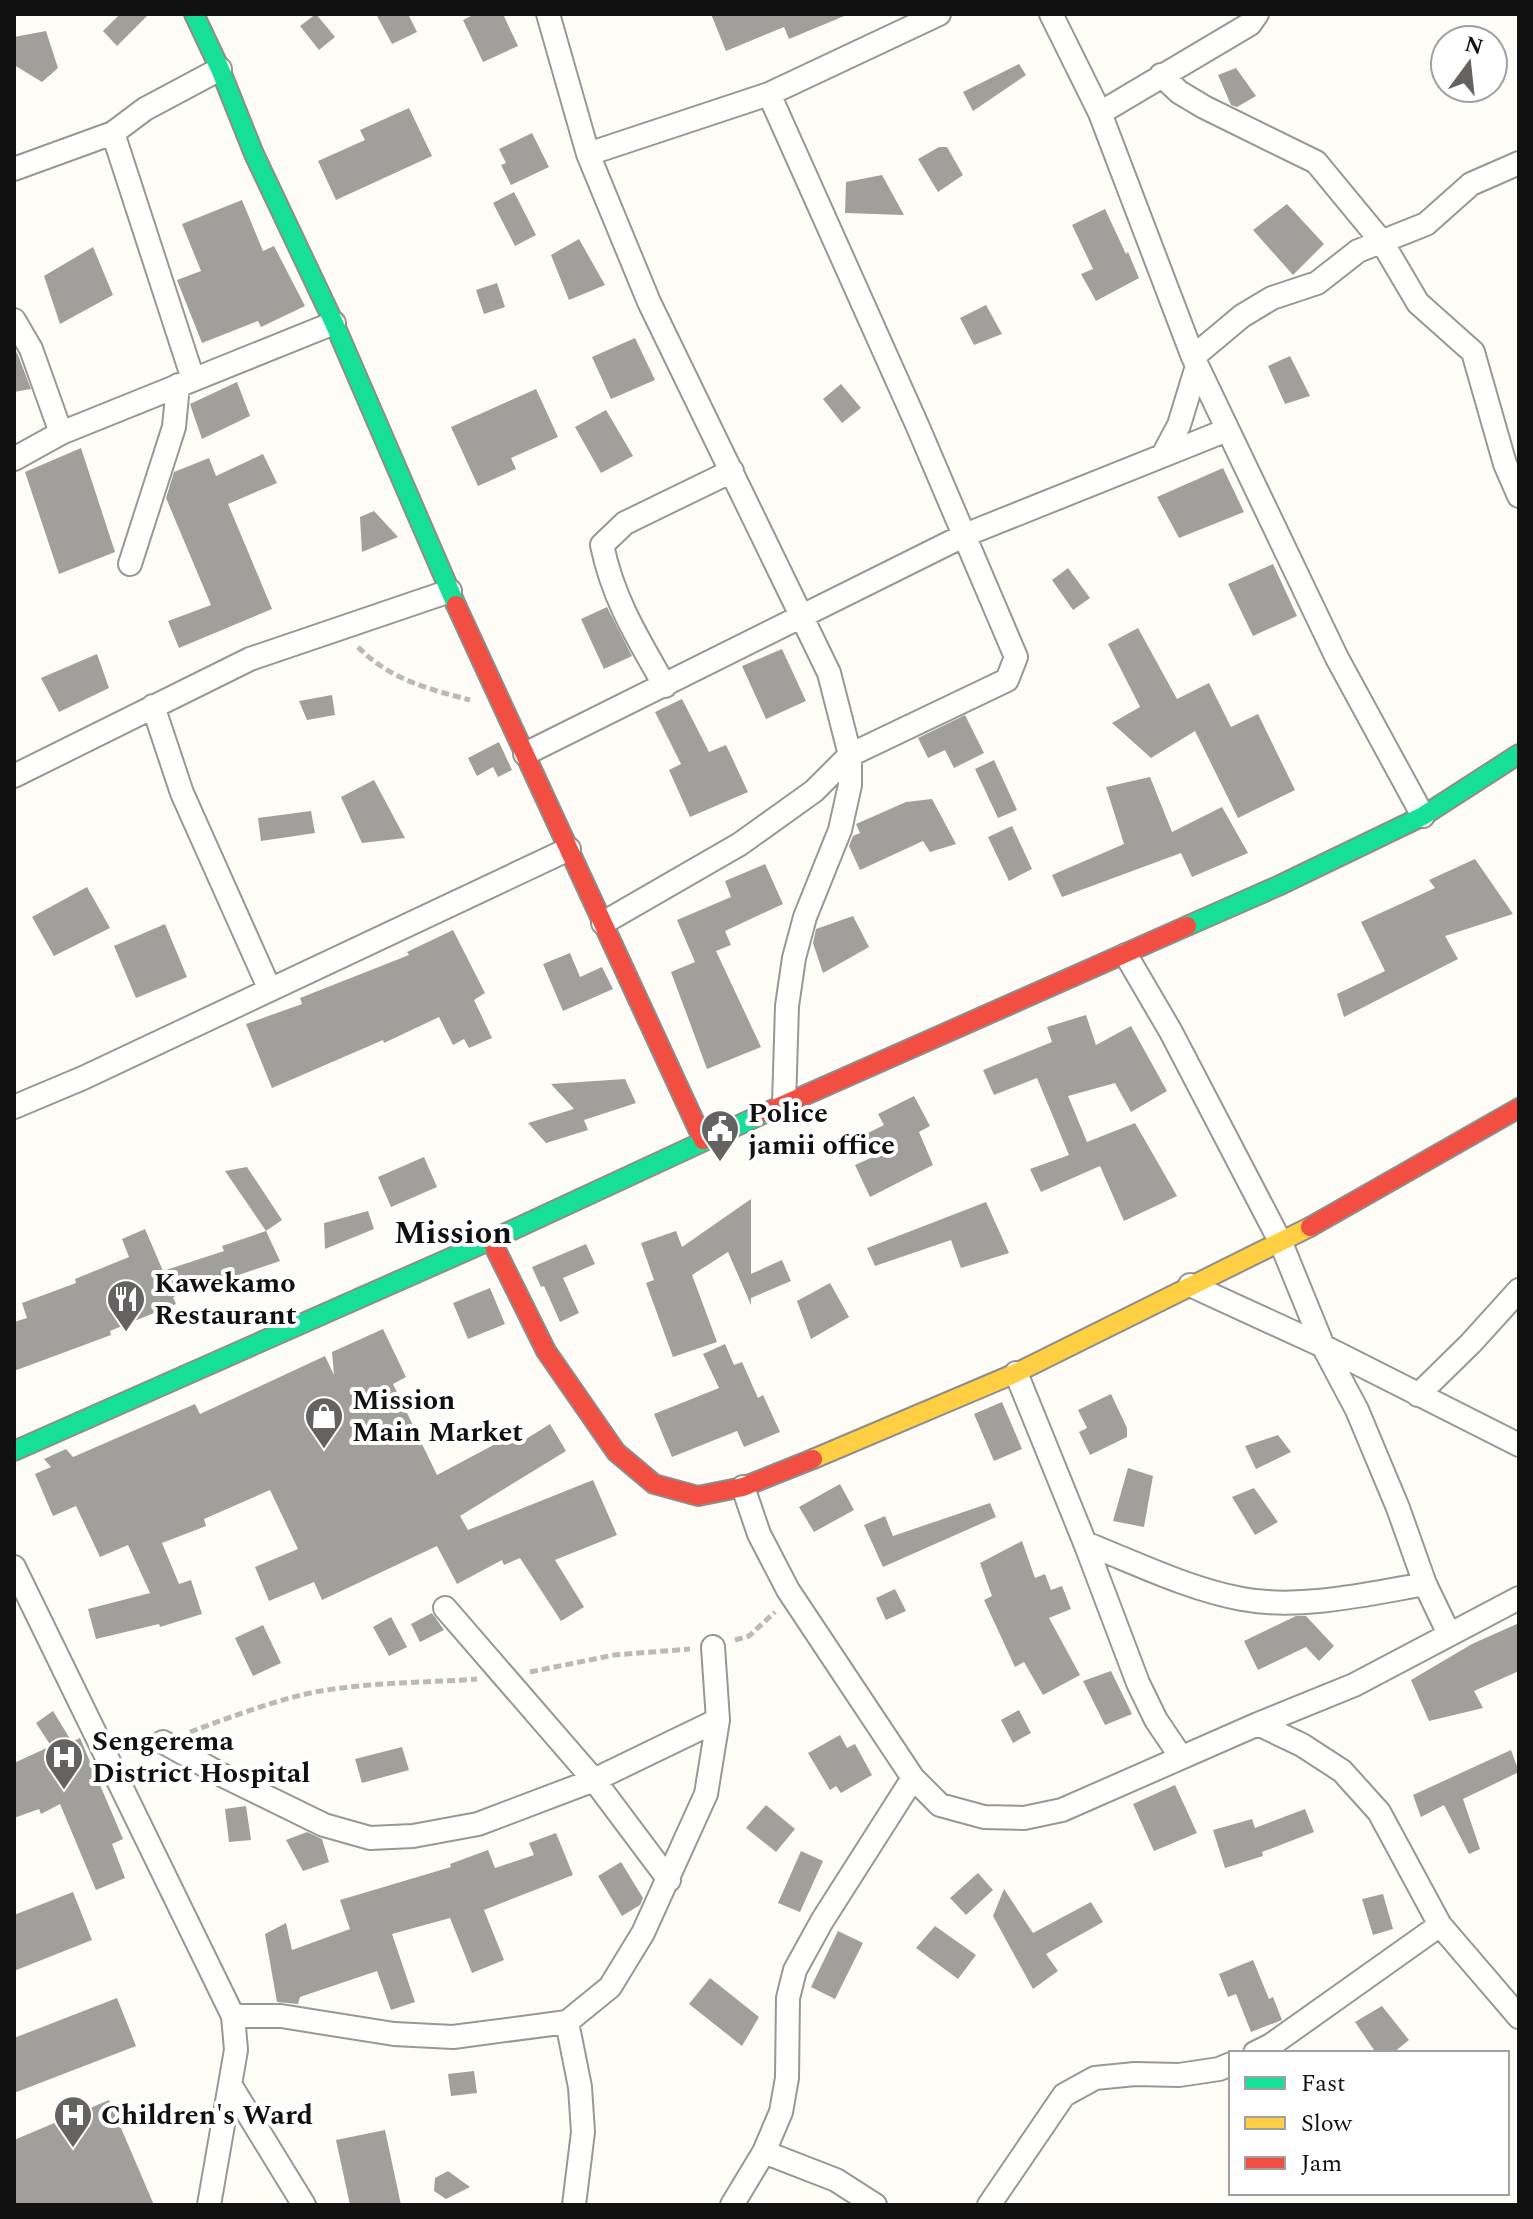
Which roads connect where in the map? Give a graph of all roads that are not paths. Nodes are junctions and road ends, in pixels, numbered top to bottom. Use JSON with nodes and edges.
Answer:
{"nodes":[{"id":1,"x":194,"y":14,"type":"edge"},
{"id":2,"x":548,"y":14,"type":"edge"},
{"id":3,"x":939,"y":14,"type":"edge"},
{"id":4,"x":1051,"y":14,"type":"edge"},
{"id":5,"x":1257,"y":14,"type":"edge"},
{"id":6,"x":220,"y":69,"type":"junction"},
{"id":7,"x":1161,"y":75,"type":"junction"},
{"id":8,"x":769,"y":94,"type":"junction"},
{"id":9,"x":1100,"y":113,"type":"junction"},
{"id":10,"x":113,"y":133,"type":"junction"},
{"id":11,"x":588,"y":154,"type":"junction"},
{"id":12,"x":1519,"y":163,"type":"edge"},
{"id":13,"x":14,"y":169,"type":"edge"},
{"id":14,"x":1382,"y":242,"type":"junction"},
{"id":15,"x":14,"y":320,"type":"edge"},
{"id":16,"x":334,"y":323,"type":"junction"},
{"id":17,"x":1195,"y":362,"type":"junction"},
{"id":18,"x":185,"y":382,"type":"junction"},
{"id":19,"x":1227,"y":430,"type":"junction"},
{"id":20,"x":61,"y":433,"type":"junction"},
{"id":21,"x":1163,"y":455,"type":"junction"},
{"id":22,"x":14,"y":459,"type":"edge"},
{"id":23,"x":732,"y":471,"type":"junction"},
{"id":24,"x":1519,"y":496,"type":"edge"},
{"id":25,"x":965,"y":535,"type":"junction"},
{"id":26,"x":130,"y":564,"type":"dead end"},
{"id":27,"x":450,"y":591,"type":"junction"},
{"id":28,"x":803,"y":617,"type":"junction"},
{"id":29,"x":665,"y":686,"type":"junction"},
{"id":30,"x":153,"y":706,"type":"junction"},
{"id":31,"x":525,"y":754,"type":"junction"},
{"id":32,"x":1519,"y":754,"type":"edge"},
{"id":33,"x":850,"y":755,"type":"junction"},
{"id":34,"x":14,"y":776,"type":"edge"},
{"id":35,"x":1423,"y":816,"type":"junction"},
{"id":36,"x":569,"y":849,"type":"junction"},
{"id":37,"x":603,"y":923,"type":"junction"},
{"id":38,"x":1126,"y":955,"type":"junction"},
{"id":39,"x":270,"y":990,"type":"junction"},
{"id":40,"x":784,"y":1104,"type":"junction"},
{"id":41,"x":14,"y":1107,"type":"edge"},
{"id":42,"x":1519,"y":1108,"type":"edge"},
{"id":43,"x":703,"y":1140,"type":"junction"},
{"id":44,"x":491,"y":1240,"type":"junction"},
{"id":45,"x":1281,"y":1243,"type":"junction"},
{"id":46,"x":1190,"y":1285,"type":"junction"},
{"id":47,"x":1519,"y":1290,"type":"edge"},
{"id":48,"x":1323,"y":1346,"type":"junction"},
{"id":49,"x":1016,"y":1373,"type":"junction"},
{"id":50,"x":1418,"y":1395,"type":"junction"},
{"id":51,"x":1519,"y":1445,"type":"edge"},
{"id":52,"x":14,"y":1451,"type":"edge"},
{"id":53,"x":743,"y":1487,"type":"junction"},
{"id":54,"x":1085,"y":1543,"type":"junction"},
{"id":55,"x":14,"y":1567,"type":"edge"},
{"id":56,"x":1425,"y":1584,"type":"junction"},
{"id":57,"x":1519,"y":1598,"type":"edge"},
{"id":58,"x":445,"y":1608,"type":"dead end"},
{"id":59,"x":1449,"y":1634,"type":"junction"},
{"id":60,"x":713,"y":1647,"type":"road end"},
{"id":61,"x":718,"y":1720,"type":"junction"},
{"id":62,"x":1258,"y":1724,"type":"junction"},
{"id":63,"x":163,"y":1742,"type":"road end"},
{"id":64,"x":1181,"y":1757,"type":"junction"},
{"id":65,"x":913,"y":1778,"type":"junction"},
{"id":66,"x":594,"y":1780,"type":"junction"},
{"id":67,"x":669,"y":1880,"type":"junction"},
{"id":68,"x":1440,"y":1925,"type":"junction"},
{"id":69,"x":233,"y":2016,"type":"junction"},
{"id":70,"x":1519,"y":2017,"type":"edge"},
{"id":71,"x":567,"y":2022,"type":"junction"},
{"id":72,"x":1259,"y":2051,"type":"edge"},
{"id":73,"x":1229,"y":2065,"type":"edge"},
{"id":74,"x":231,"y":2086,"type":"junction"},
{"id":75,"x":764,"y":2152,"type":"junction"},
{"id":76,"x":209,"y":2205,"type":"edge"},
{"id":77,"x":304,"y":2205,"type":"edge"},
{"id":78,"x":574,"y":2205,"type":"edge"},
{"id":79,"x":732,"y":2205,"type":"edge"},
{"id":80,"x":875,"y":2205,"type":"edge"},
{"id":81,"x":989,"y":2205,"type":"edge"}],
"edges":[{"from":1,"to":6,"type":"street"},
{"from":2,"to":11,"type":"street"},
{"from":3,"to":8,"type":"street"},
{"from":4,"to":9,"type":"street"},
{"from":5,"to":7,"type":"street"},
{"from":6,"to":10,"type":"street"},
{"from":6,"to":16,"type":"street"},
{"from":7,"to":9,"type":"street"},
{"from":7,"to":14,"type":"street"},
{"from":8,"to":11,"type":"street"},
{"from":8,"to":25,"type":"street"},
{"from":9,"to":17,"type":"street"},
{"from":10,"to":13,"type":"street"},
{"from":10,"to":18,"type":"street"},
{"from":11,"to":23,"type":"street"},
{"from":12,"to":14,"type":"street"},
{"from":14,"to":17,"type":"street"},
{"from":14,"to":24,"type":"street"},
{"from":15,"to":20,"type":"street"},
{"from":16,"to":18,"type":"street"},
{"from":16,"to":27,"type":"street"},
{"from":17,"to":19,"type":"street"},
{"from":17,"to":21,"type":"street"},
{"from":18,"to":20,"type":"street"},
{"from":18,"to":26,"type":"street"},
{"from":19,"to":21,"type":"street"},
{"from":19,"to":35,"type":"street"},
{"from":20,"to":22,"type":"street"},
{"from":21,"to":25,"type":"street"},
{"from":23,"to":28,"type":"street"},
{"from":23,"to":29,"type":"street"},
{"from":25,"to":28,"type":"street"},
{"from":25,"to":33,"type":"street"},
{"from":27,"to":30,"type":"street"},
{"from":27,"to":31,"type":"street"},
{"from":28,"to":29,"type":"street"},
{"from":28,"to":33,"type":"street"},
{"from":29,"to":31,"type":"street"},
{"from":30,"to":34,"type":"street"},
{"from":30,"to":39,"type":"street"},
{"from":31,"to":36,"type":"street"},
{"from":32,"to":35,"type":"street"},
{"from":33,"to":37,"type":"street"},
{"from":33,"to":40,"type":"street"},
{"from":35,"to":38,"type":"street"},
{"from":36,"to":37,"type":"street"},
{"from":36,"to":39,"type":"street"},
{"from":37,"to":43,"type":"street"},
{"from":38,"to":40,"type":"street"},
{"from":38,"to":45,"type":"street"},
{"from":39,"to":41,"type":"street"},
{"from":40,"to":43,"type":"street"},
{"from":42,"to":45,"type":"street"},
{"from":43,"to":44,"type":"street"},
{"from":44,"to":52,"type":"street"},
{"from":44,"to":53,"type":"street"},
{"from":45,"to":46,"type":"street"},
{"from":45,"to":48,"type":"street"},
{"from":46,"to":48,"type":"street"},
{"from":46,"to":49,"type":"street"},
{"from":47,"to":50,"type":"street"},
{"from":48,"to":50,"type":"street"},
{"from":48,"to":56,"type":"street"},
{"from":49,"to":53,"type":"street"},
{"from":49,"to":54,"type":"street"},
{"from":50,"to":51,"type":"street"},
{"from":53,"to":65,"type":"street"},
{"from":54,"to":56,"type":"street"},
{"from":54,"to":64,"type":"street"},
{"from":55,"to":69,"type":"street"},
{"from":56,"to":59,"type":"street"},
{"from":57,"to":59,"type":"street"},
{"from":58,"to":66,"type":"street"},
{"from":59,"to":62,"type":"street"},
{"from":60,"to":61,"type":"street"},
{"from":61,"to":66,"type":"street"},
{"from":61,"to":67,"type":"street"},
{"from":62,"to":64,"type":"street"},
{"from":62,"to":68,"type":"street"},
{"from":63,"to":66,"type":"street"},
{"from":64,"to":65,"type":"street"},
{"from":65,"to":75,"type":"street"},
{"from":66,"to":67,"type":"street"},
{"from":67,"to":71,"type":"street"},
{"from":68,"to":70,"type":"street"},
{"from":68,"to":72,"type":"street"},
{"from":69,"to":71,"type":"street"},
{"from":69,"to":74,"type":"street"},
{"from":71,"to":78,"type":"street"},
{"from":73,"to":81,"type":"street"},
{"from":74,"to":76,"type":"street"},
{"from":74,"to":77,"type":"street"},
{"from":75,"to":79,"type":"street"},
{"from":75,"to":80,"type":"street"}]}
